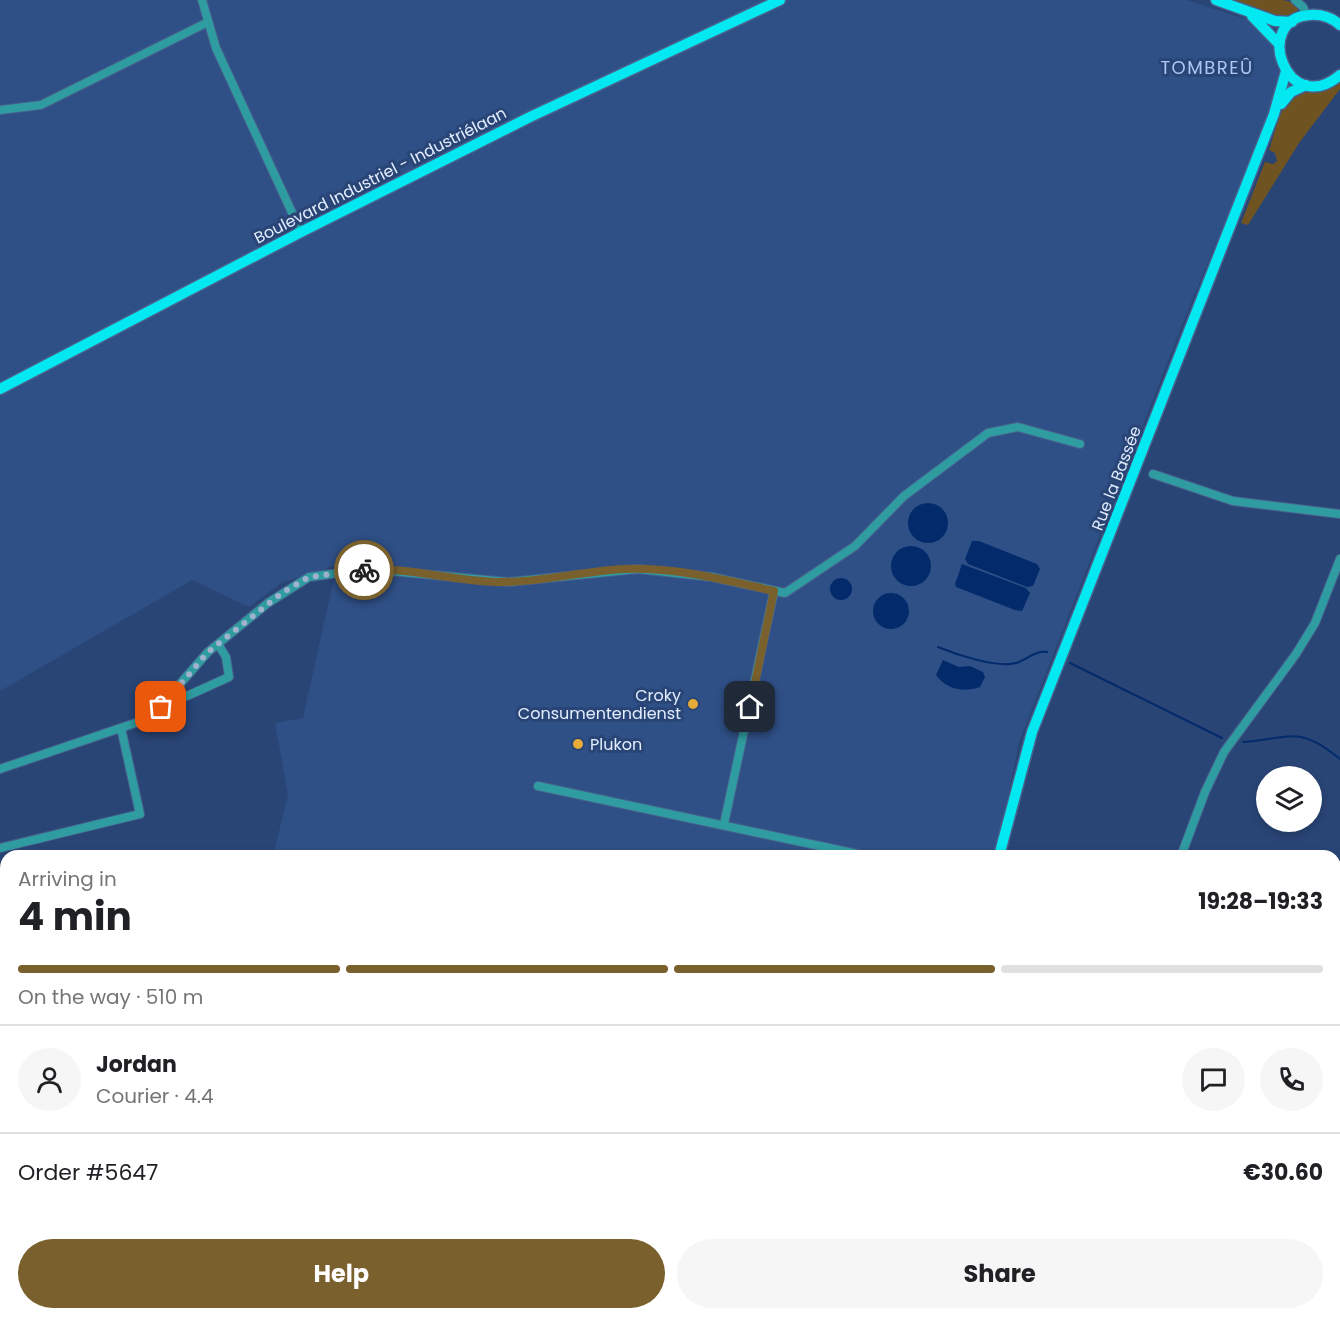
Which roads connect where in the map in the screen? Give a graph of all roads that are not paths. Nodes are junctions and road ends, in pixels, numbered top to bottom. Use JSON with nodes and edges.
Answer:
{"nodes":[{"id":1,"x":202,"y":0,"type":"edge"},
{"id":2,"x":780,"y":0,"type":"edge"},
{"id":3,"x":1216,"y":0,"type":"edge"},
{"id":4,"x":1298,"y":1,"type":"edge"},
{"id":5,"x":1250,"y":14,"type":"junction"},
{"id":6,"x":1306,"y":15,"type":"junction"},
{"id":7,"x":208,"y":22,"type":"junction"},
{"id":8,"x":1292,"y":22,"type":"junction"},
{"id":9,"x":1338,"y":22,"type":"edge"},
{"id":10,"x":1279,"y":44,"type":"junction"},
{"id":11,"x":1286,"y":71,"type":"junction"},
{"id":12,"x":1340,"y":75,"type":"edge"},
{"id":13,"x":1306,"y":85,"type":"junction"},
{"id":14,"x":0,"y":110,"type":"edge"},
{"id":15,"x":1274,"y":114,"type":"junction"},
{"id":16,"x":301,"y":232,"type":"junction"},
{"id":17,"x":0,"y":389,"type":"edge"},
{"id":18,"x":1080,"y":444,"type":"dead end"},
{"id":19,"x":1153,"y":474,"type":"dead end"},
{"id":20,"x":1340,"y":514,"type":"edge"},
{"id":21,"x":1340,"y":559,"type":"edge"},
{"id":22,"x":774,"y":591,"type":"junction"},
{"id":23,"x":218,"y":644,"type":"junction"},
{"id":24,"x":171,"y":697,"type":"junction"},
{"id":25,"x":121,"y":728,"type":"junction"},
{"id":26,"x":0,"y":769,"type":"edge"},
{"id":27,"x":538,"y":786,"type":"dead end"},
{"id":28,"x":724,"y":824,"type":"junction"},
{"id":29,"x":0,"y":848,"type":"edge"},
{"id":30,"x":840,"y":850,"type":"edge"},
{"id":31,"x":1001,"y":850,"type":"edge"},
{"id":32,"x":1183,"y":850,"type":"edge"}],
"edges":[{"from":1,"to":7,"type":"street"},
{"from":2,"to":16,"type":"main road","name":"Boulevard Industriel - Industriélaan"},
{"from":3,"to":5,"type":"main road"},
{"from":4,"to":6,"type":"street"},
{"from":5,"to":8,"type":"main road"},
{"from":5,"to":10,"type":"main road"},
{"from":6,"to":8,"type":"main road"},
{"from":6,"to":9,"type":"main road"},
{"from":7,"to":14,"type":"street"},
{"from":7,"to":16,"type":"street"},
{"from":8,"to":10,"type":"main road"},
{"from":10,"to":11,"type":"main road"},
{"from":11,"to":13,"type":"main road"},
{"from":11,"to":15,"type":"main road","name":"Rue la Bassée"},
{"from":12,"to":13,"type":"main road"},
{"from":13,"to":15,"type":"main road","name":"Rue la Bassée"},
{"from":15,"to":31,"type":"main road","name":"Rue la Bassée"},
{"from":16,"to":17,"type":"main road","name":"Boulevard Industriel - Industriélaan"},
{"from":18,"to":22,"type":"street"},
{"from":19,"to":20,"type":"street"},
{"from":21,"to":32,"type":"street"},
{"from":22,"to":23,"type":"street"},
{"from":22,"to":28,"type":"street"},
{"from":23,"to":24,"type":"street"},
{"from":23,"to":24,"type":"street"},
{"from":24,"to":25,"type":"street"},
{"from":25,"to":26,"type":"street"},
{"from":25,"to":29,"type":"street"},
{"from":27,"to":28,"type":"street"},
{"from":28,"to":30,"type":"street"}]}
